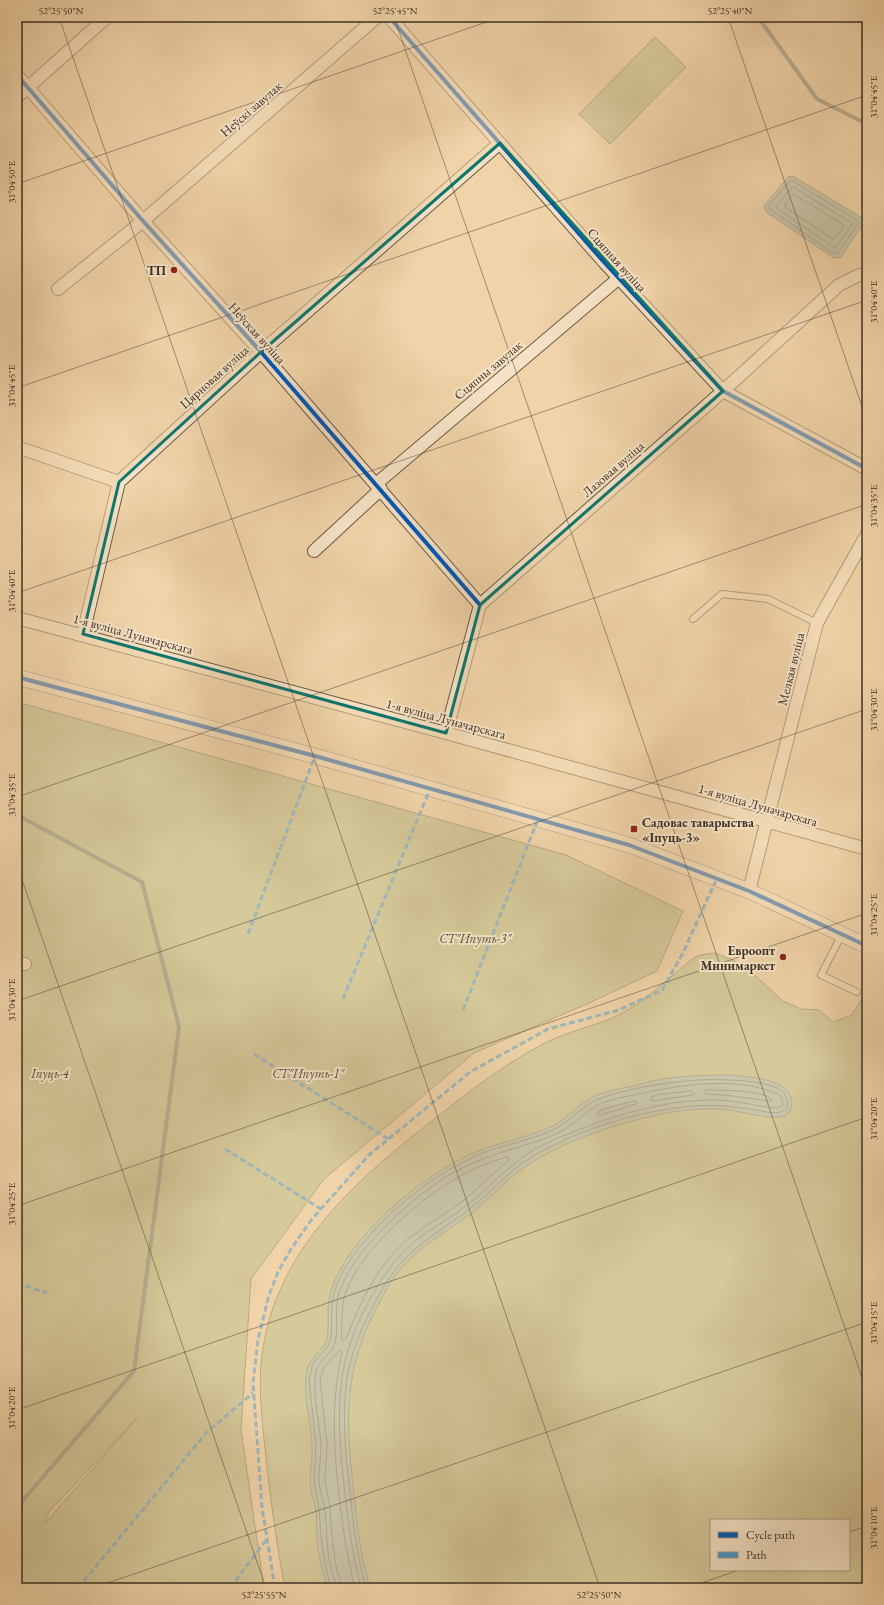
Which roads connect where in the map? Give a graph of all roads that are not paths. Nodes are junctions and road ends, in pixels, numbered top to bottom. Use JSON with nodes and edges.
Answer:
{"nodes":[{"id":1,"x":107,"y":17,"type":"edge"},
{"id":2,"x":377,"y":17,"type":"edge"},
{"id":3,"x":389,"y":17,"type":"edge"},
{"id":4,"x":17,"y":75,"type":"edge"},
{"id":5,"x":28,"y":88,"type":"junction"},
{"id":6,"x":17,"y":97,"type":"edge"},
{"id":7,"x":500,"y":143,"type":"junction"},
{"id":8,"x":143,"y":222,"type":"junction"},
{"id":9,"x":867,"y":273,"type":"edge"},
{"id":10,"x":619,"y":278,"type":"junction"},
{"id":11,"x":58,"y":289,"type":"dead end"},
{"id":12,"x":261,"y":352,"type":"junction"},
{"id":13,"x":723,"y":391,"type":"junction"},
{"id":14,"x":17,"y":447,"type":"edge"},
{"id":15,"x":867,"y":469,"type":"edge"},
{"id":16,"x":120,"y":482,"type":"junction"},
{"id":17,"x":379,"y":487,"type":"junction"},
{"id":18,"x":867,"y":534,"type":"edge"},
{"id":19,"x":314,"y":551,"type":"dead end"},
{"id":20,"x":480,"y":605,"type":"junction"},
{"id":21,"x":17,"y":618,"type":"edge"},
{"id":22,"x":693,"y":619,"type":"dead end"},
{"id":23,"x":817,"y":623,"type":"junction"},
{"id":24,"x":83,"y":634,"type":"junction"},
{"id":25,"x":17,"y":677,"type":"edge"},
{"id":26,"x":446,"y":733,"type":"junction"},
{"id":27,"x":766,"y":822,"type":"junction"},
{"id":28,"x":867,"y":849,"type":"edge"},
{"id":29,"x":750,"y":891,"type":"junction"},
{"id":30,"x":842,"y":934,"type":"junction"},
{"id":31,"x":867,"y":946,"type":"edge"},
{"id":32,"x":857,"y":992,"type":"dead end"}],
"edges":[{"from":1,"to":5,"type":"street"},
{"from":2,"to":8,"type":"street","name":"Неўскі завулак"},
{"from":3,"to":7,"type":"street","name":"Сцяпная вуліца"},
{"from":4,"to":5,"type":"street","name":"Неўская вуліца"},
{"from":5,"to":6,"type":"street"},
{"from":5,"to":8,"type":"street","name":"Неўская вуліца"},
{"from":7,"to":10,"type":"street","name":"Сцяпная вуліца"},
{"from":7,"to":12,"type":"street","name":"Цярновая вуліца"},
{"from":8,"to":11,"type":"street"},
{"from":8,"to":12,"type":"street","name":"Неўская вуліца"},
{"from":9,"to":13,"type":"street","name":"Лазовая вуліца"},
{"from":10,"to":13,"type":"street","name":"Сцяпная вуліца"},
{"from":10,"to":17,"type":"street","name":"Сцяпны завулак"},
{"from":12,"to":16,"type":"street","name":"Цярновая вуліца"},
{"from":12,"to":17,"type":"street","name":"Неўская вуліца"},
{"from":13,"to":15,"type":"street","name":"Сцяпная вуліца"},
{"from":13,"to":20,"type":"street","name":"Лазовая вуліца"},
{"from":14,"to":16,"type":"street"},
{"from":16,"to":24,"type":"street"},
{"from":17,"to":19,"type":"street"},
{"from":17,"to":20,"type":"street","name":"Неўская вуліца"},
{"from":18,"to":23,"type":"street","name":"Мелкая вуліца"},
{"from":20,"to":26,"type":"street"},
{"from":21,"to":24,"type":"street","name":"1-я вуліца Луначарскага"},
{"from":22,"to":23,"type":"lane"},
{"from":23,"to":27,"type":"street","name":"Мелкая вуліца"},
{"from":24,"to":26,"type":"street","name":"1-я вуліца Луначарскага"},
{"from":25,"to":29,"type":"street"},
{"from":26,"to":27,"type":"street","name":"1-я вуліца Луначарскага"},
{"from":27,"to":28,"type":"street","name":"1-я вуліца Луначарскага"},
{"from":27,"to":29,"type":"street","name":"Мелкая вуліца"},
{"from":29,"to":30,"type":"street"},
{"from":30,"to":31,"type":"street"},
{"from":30,"to":32,"type":"lane"}]}
